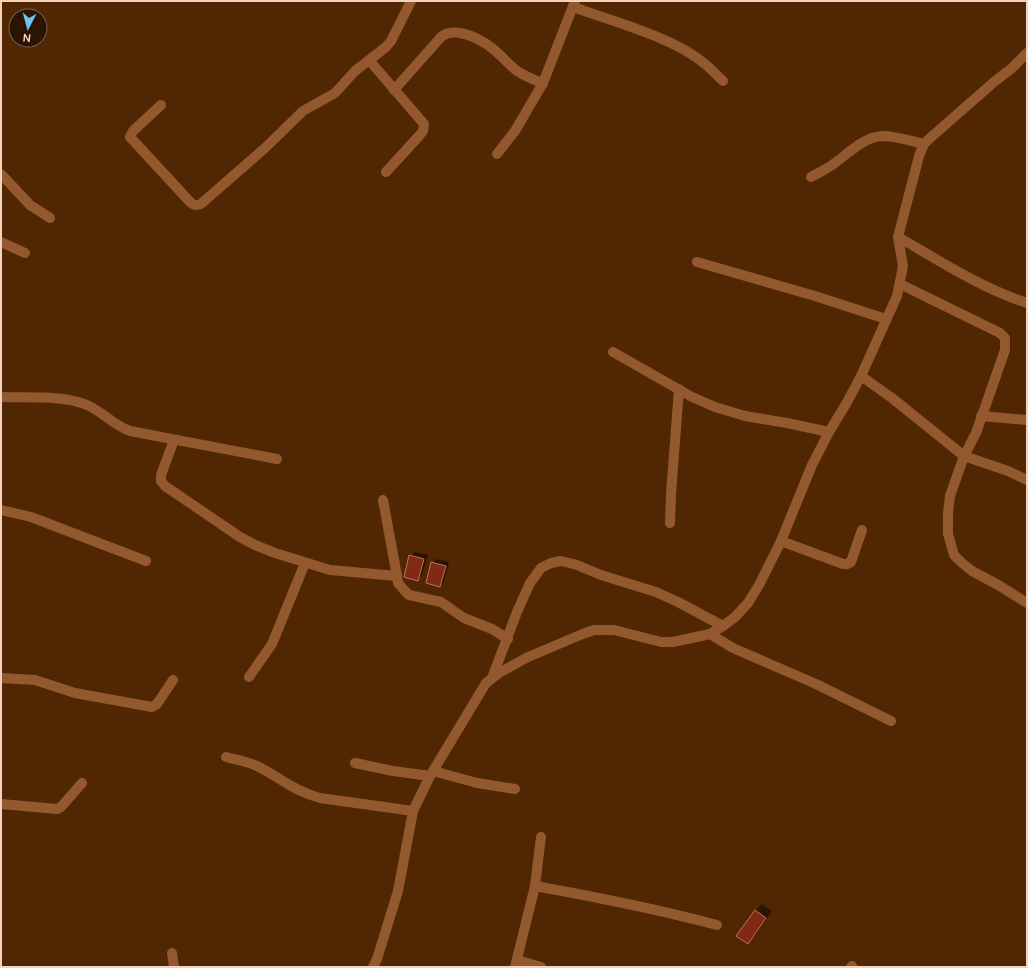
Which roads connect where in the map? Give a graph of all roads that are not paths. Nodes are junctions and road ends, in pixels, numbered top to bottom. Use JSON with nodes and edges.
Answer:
{"nodes":[{"id":1,"x":411,"y":1,"type":"edge"},
{"id":2,"x":574,"y":4,"type":"edge"},
{"id":3,"x":1027,"y":53,"type":"edge"},
{"id":4,"x":369,"y":60,"type":"junction"},
{"id":5,"x":723,"y":81,"type":"dead end"},
{"id":6,"x":543,"y":83,"type":"junction"},
{"id":7,"x":394,"y":90,"type":"junction"},
{"id":8,"x":161,"y":105,"type":"dead end"},
{"id":9,"x":924,"y":144,"type":"junction"},
{"id":10,"x":497,"y":154,"type":"dead end"},
{"id":11,"x":386,"y":172,"type":"dead end"},
{"id":12,"x":1,"y":174,"type":"edge"},
{"id":13,"x":811,"y":177,"type":"dead end"},
{"id":14,"x":50,"y":218,"type":"dead end"},
{"id":15,"x":898,"y":237,"type":"junction"},
{"id":16,"x":1,"y":242,"type":"edge"},
{"id":17,"x":25,"y":253,"type":"dead end"},
{"id":18,"x":697,"y":262,"type":"dead end"},
{"id":19,"x":900,"y":284,"type":"junction"},
{"id":20,"x":1027,"y":303,"type":"edge"},
{"id":21,"x":886,"y":319,"type":"junction"},
{"id":22,"x":613,"y":352,"type":"dead end"},
{"id":23,"x":861,"y":376,"type":"junction"},
{"id":24,"x":679,"y":390,"type":"junction"},
{"id":25,"x":1,"y":397,"type":"edge"},
{"id":26,"x":981,"y":416,"type":"junction"},
{"id":27,"x":1027,"y":420,"type":"edge"},
{"id":28,"x":829,"y":432,"type":"junction"},
{"id":29,"x":174,"y":440,"type":"junction"},
{"id":30,"x":964,"y":456,"type":"junction"},
{"id":31,"x":277,"y":459,"type":"dead end"},
{"id":32,"x":1027,"y":480,"type":"edge"},
{"id":33,"x":383,"y":500,"type":"dead end"},
{"id":34,"x":1,"y":510,"type":"edge"},
{"id":35,"x":670,"y":523,"type":"dead end"},
{"id":36,"x":862,"y":530,"type":"dead end"},
{"id":37,"x":781,"y":541,"type":"junction"},
{"id":38,"x":146,"y":561,"type":"dead end"},
{"id":39,"x":305,"y":563,"type":"junction"},
{"id":40,"x":397,"y":576,"type":"junction"},
{"id":41,"x":1027,"y":603,"type":"edge"},
{"id":42,"x":723,"y":626,"type":"junction"},
{"id":43,"x":710,"y":634,"type":"junction"},
{"id":44,"x":508,"y":639,"type":"junction"},
{"id":45,"x":250,"y":677,"type":"dead end"},
{"id":46,"x":1,"y":678,"type":"edge"},
{"id":47,"x":492,"y":678,"type":"junction"},
{"id":48,"x":173,"y":680,"type":"dead end"},
{"id":49,"x":891,"y":721,"type":"dead end"},
{"id":50,"x":226,"y":757,"type":"dead end"},
{"id":51,"x":355,"y":763,"type":"dead end"},
{"id":52,"x":432,"y":774,"type":"junction"},
{"id":53,"x":82,"y":783,"type":"dead end"},
{"id":54,"x":515,"y":789,"type":"dead end"},
{"id":55,"x":1,"y":804,"type":"edge"},
{"id":56,"x":413,"y":811,"type":"junction"},
{"id":57,"x":541,"y":837,"type":"dead end"},
{"id":58,"x":535,"y":886,"type":"junction"},
{"id":59,"x":717,"y":925,"type":"dead end"},
{"id":60,"x":172,"y":953,"type":"dead end"},
{"id":61,"x":516,"y":963,"type":"edge"},
{"id":62,"x":174,"y":967,"type":"edge"},
{"id":63,"x":373,"y":967,"type":"edge"},
{"id":64,"x":541,"y":967,"type":"edge"}],
"edges":[{"from":1,"to":4,"type":"street"},
{"from":2,"to":5,"type":"street"},
{"from":2,"to":6,"type":"street"},
{"from":3,"to":9,"type":"street"},
{"from":4,"to":7,"type":"street"},
{"from":4,"to":8,"type":"street"},
{"from":6,"to":7,"type":"street"},
{"from":6,"to":10,"type":"street"},
{"from":7,"to":11,"type":"street"},
{"from":9,"to":13,"type":"street"},
{"from":9,"to":15,"type":"street"},
{"from":12,"to":14,"type":"street"},
{"from":15,"to":19,"type":"street"},
{"from":15,"to":20,"type":"street"},
{"from":16,"to":17,"type":"street"},
{"from":18,"to":21,"type":"street"},
{"from":19,"to":21,"type":"street"},
{"from":19,"to":26,"type":"street"},
{"from":21,"to":23,"type":"street"},
{"from":22,"to":24,"type":"street"},
{"from":23,"to":28,"type":"street"},
{"from":23,"to":30,"type":"street"},
{"from":24,"to":28,"type":"street"},
{"from":24,"to":35,"type":"street"},
{"from":25,"to":29,"type":"street"},
{"from":26,"to":27,"type":"street"},
{"from":26,"to":30,"type":"street"},
{"from":28,"to":37,"type":"street"},
{"from":29,"to":31,"type":"street"},
{"from":29,"to":39,"type":"street"},
{"from":30,"to":32,"type":"street"},
{"from":30,"to":41,"type":"street"},
{"from":33,"to":40,"type":"street"},
{"from":34,"to":38,"type":"street"},
{"from":36,"to":37,"type":"street"},
{"from":37,"to":42,"type":"street"},
{"from":39,"to":40,"type":"street"},
{"from":39,"to":45,"type":"street"},
{"from":40,"to":44,"type":"street"},
{"from":42,"to":43,"type":"street"},
{"from":42,"to":44,"type":"street"},
{"from":43,"to":47,"type":"street"},
{"from":43,"to":49,"type":"street"},
{"from":44,"to":47,"type":"street"},
{"from":46,"to":48,"type":"street"},
{"from":47,"to":52,"type":"street"},
{"from":50,"to":56,"type":"street"},
{"from":51,"to":52,"type":"street"},
{"from":52,"to":54,"type":"street"},
{"from":52,"to":56,"type":"street"},
{"from":53,"to":55,"type":"street"},
{"from":56,"to":63,"type":"street"},
{"from":57,"to":58,"type":"street"},
{"from":58,"to":59,"type":"street"},
{"from":58,"to":61,"type":"street"},
{"from":60,"to":62,"type":"street"},
{"from":61,"to":64,"type":"street"}]}
